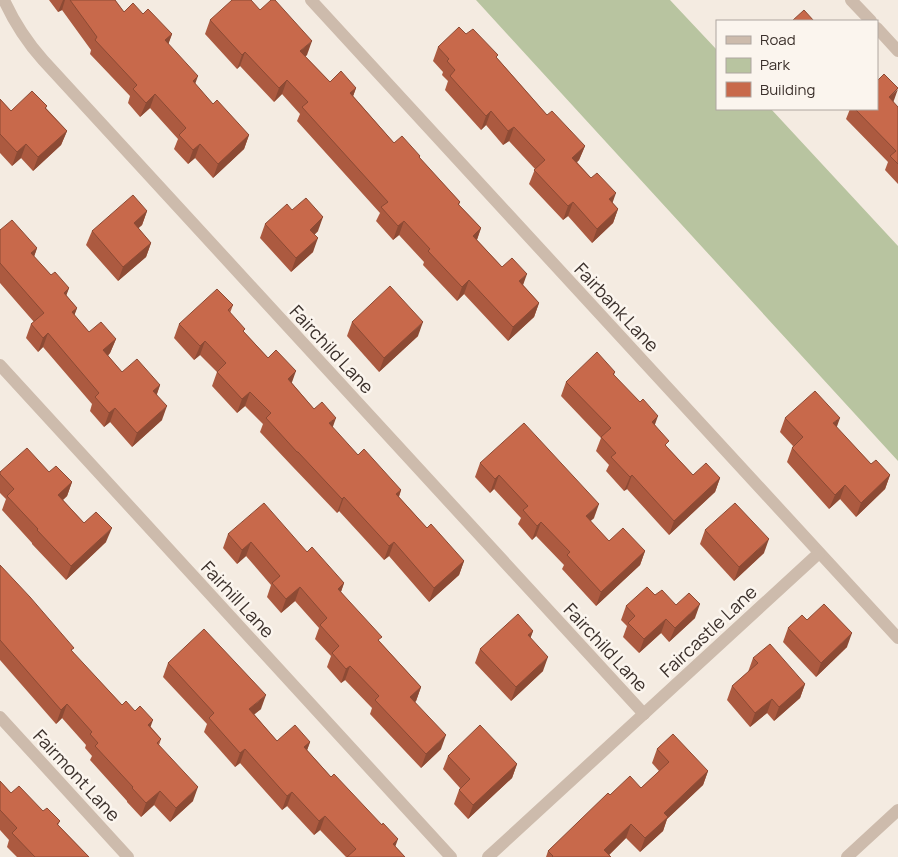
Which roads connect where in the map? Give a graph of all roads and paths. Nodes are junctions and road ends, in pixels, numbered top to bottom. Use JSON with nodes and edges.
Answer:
{"nodes":[{"id":1,"x":4,"y":0,"type":"edge"},
{"id":2,"x":311,"y":0,"type":"edge"},
{"id":3,"x":851,"y":0,"type":"edge"},
{"id":4,"x":870,"y":20,"type":"edge"},
{"id":5,"x":878,"y":29,"type":"edge"},
{"id":6,"x":898,"y":51,"type":"edge"},
{"id":7,"x":0,"y":365,"type":"edge"},
{"id":8,"x":819,"y":553,"type":"junction"},
{"id":9,"x":898,"y":638,"type":"edge"},
{"id":10,"x":644,"y":714,"type":"junction"},
{"id":11,"x":0,"y":717,"type":"edge"},
{"id":12,"x":898,"y":810,"type":"edge"},
{"id":13,"x":128,"y":857,"type":"edge"},
{"id":14,"x":451,"y":857,"type":"edge"},
{"id":15,"x":488,"y":857,"type":"edge"},
{"id":16,"x":847,"y":857,"type":"edge"}],
"edges":[{"from":1,"to":10,"type":"street","name":"Fairchild Lane"},
{"from":2,"to":8,"type":"street","name":"Fairbank Lane"},
{"from":3,"to":4,"type":"street"},
{"from":5,"to":6,"type":"street"},
{"from":7,"to":14,"type":"street","name":"Fairhill Lane"},
{"from":8,"to":9,"type":"street","name":"Fairbank Lane"},
{"from":8,"to":10,"type":"street","name":"Faircastle Lane"},
{"from":10,"to":15,"type":"street","name":"Faircastle Lane"},
{"from":11,"to":13,"type":"street","name":"Fairmont Lane"},
{"from":12,"to":16,"type":"street"}]}
